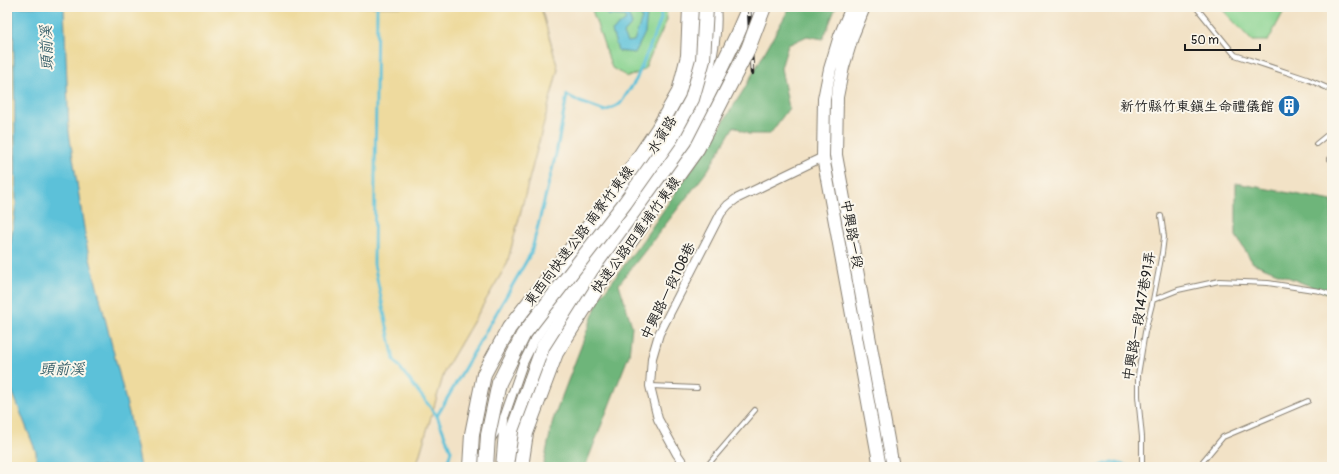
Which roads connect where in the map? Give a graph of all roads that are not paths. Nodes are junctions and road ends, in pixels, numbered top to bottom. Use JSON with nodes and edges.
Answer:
{"nodes":[{"id":1,"x":690,"y":7,"type":"edge"},
{"id":2,"x":698,"y":7,"type":"edge"},
{"id":3,"x":706,"y":7,"type":"edge"},
{"id":4,"x":716,"y":7,"type":"edge"},
{"id":5,"x":749,"y":7,"type":"edge"},
{"id":6,"x":764,"y":7,"type":"edge"},
{"id":7,"x":852,"y":7,"type":"edge"},
{"id":8,"x":864,"y":7,"type":"edge"},
{"id":9,"x":1196,"y":7,"type":"edge"},
{"id":10,"x":1332,"y":90,"type":"edge"},
{"id":11,"x":1332,"y":131,"type":"edge"},
{"id":12,"x":1316,"y":144,"type":"dead end"},
{"id":13,"x":824,"y":157,"type":"junction"},
{"id":14,"x":1161,"y":216,"type":"dead end"},
{"id":15,"x":1332,"y":295,"type":"edge"},
{"id":16,"x":562,"y":299,"type":"junction"},
{"id":17,"x":1154,"y":300,"type":"junction"},
{"id":18,"x":650,"y":386,"type":"junction"},
{"id":19,"x":697,"y":388,"type":"dead end"},
{"id":20,"x":1308,"y":401,"type":"dead end"},
{"id":21,"x":755,"y":410,"type":"dead end"},
{"id":22,"x":505,"y":415,"type":"junction"},
{"id":23,"x":470,"y":467,"type":"edge"},
{"id":24,"x":478,"y":467,"type":"edge"},
{"id":25,"x":486,"y":467,"type":"edge"},
{"id":26,"x":500,"y":467,"type":"edge"},
{"id":27,"x":507,"y":467,"type":"edge"},
{"id":28,"x":521,"y":467,"type":"edge"},
{"id":29,"x":686,"y":467,"type":"edge"},
{"id":30,"x":706,"y":467,"type":"edge"},
{"id":31,"x":880,"y":467,"type":"edge"},
{"id":32,"x":893,"y":467,"type":"edge"},
{"id":33,"x":1142,"y":467,"type":"edge"},
{"id":34,"x":1201,"y":467,"type":"edge"}],
"edges":[{"from":1,"to":23,"type":"highway","name":"東西向快速公路 南寮竹東線"},
{"from":2,"to":16,"type":"street","name":"水資路"},
{"from":3,"to":25,"type":"highway","name":"東西向快速公路 南寮竹東線","bridge":true},
{"from":4,"to":16,"type":"street","name":"水資路"},
{"from":5,"to":27,"type":"highway","name":"快速公路四重埔竹東線"},
{"from":6,"to":28,"type":"highway","name":"快速公路四重埔竹東線","bridge":true},
{"from":7,"to":13,"type":"main road","name":"中興路一段"},
{"from":8,"to":32,"type":"main road","name":"中興路一段"},
{"from":9,"to":10,"type":"lane"},
{"from":11,"to":12,"type":"lane"},
{"from":13,"to":18,"type":"street","name":"中興路一段108巷"},
{"from":13,"to":31,"type":"main road","name":"中興路一段"},
{"from":14,"to":17,"type":"lane","name":"中興路一段147巷91弄"},
{"from":15,"to":17,"type":"lane"},
{"from":16,"to":22,"type":"street","name":"水資路"},
{"from":17,"to":33,"type":"lane","name":"中興路一段147巷91弄"},
{"from":18,"to":19,"type":"lane"},
{"from":18,"to":29,"type":"street","name":"中興路一段108巷"},
{"from":20,"to":34,"type":"lane"},
{"from":21,"to":30,"type":"lane"},
{"from":22,"to":24,"type":"street","name":"水資路"},
{"from":22,"to":26,"type":"street","name":"水資路"}]}
